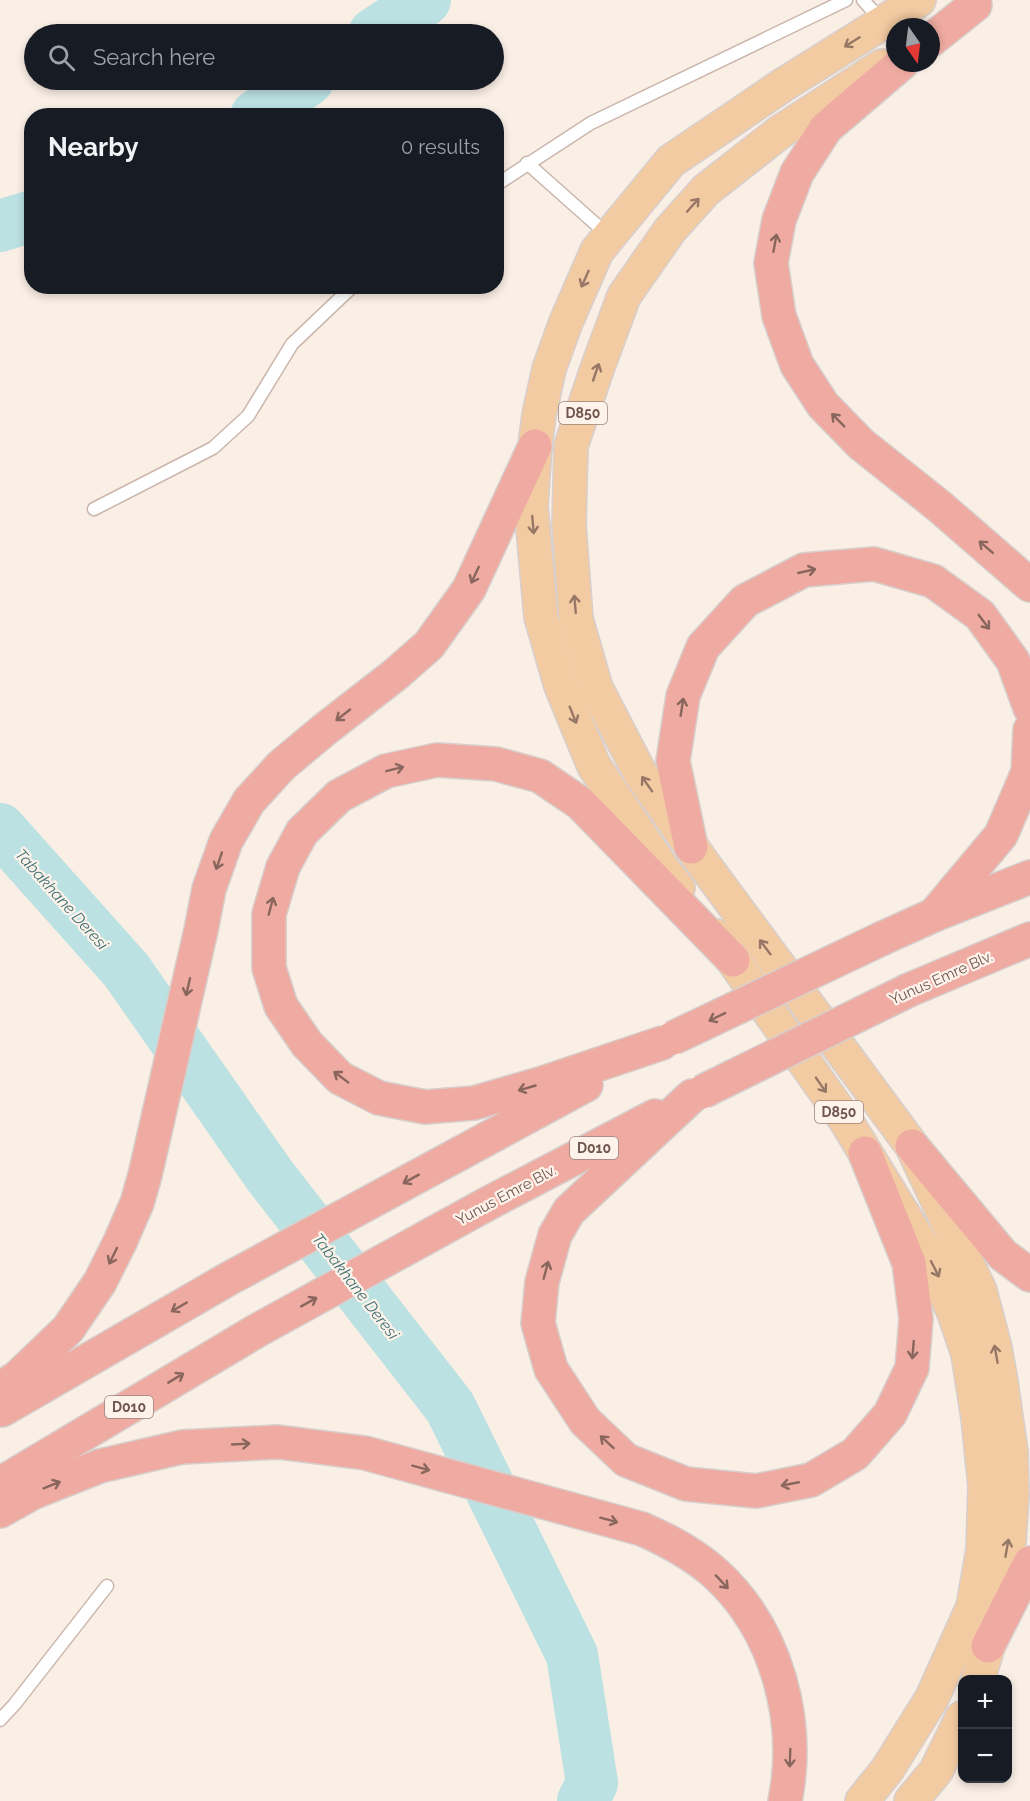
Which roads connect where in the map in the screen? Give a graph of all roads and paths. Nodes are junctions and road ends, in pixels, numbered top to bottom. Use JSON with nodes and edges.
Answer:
{"nodes":[{"id":1,"x":846,"y":0,"type":"edge"},
{"id":2,"x":919,"y":0,"type":"edge"},
{"id":3,"x":979,"y":3,"type":"edge"},
{"id":4,"x":873,"y":11,"type":"edge"},
{"id":5,"x":940,"y":28,"type":"edge"},
{"id":6,"x":940,"y":33,"type":"edge"},
{"id":7,"x":886,"y":63,"type":"edge"},
{"id":8,"x":892,"y":72,"type":"edge"},
{"id":9,"x":527,"y":163,"type":"junction"},
{"id":10,"x":504,"y":179,"type":"edge"},
{"id":11,"x":609,"y":236,"type":"junction"},
{"id":12,"x":345,"y":294,"type":"edge"},
{"id":13,"x":535,"y":446,"type":"junction"},
{"id":14,"x":94,"y":509,"type":"dead end"},
{"id":15,"x":1030,"y":585,"type":"edge"},
{"id":16,"x":1030,"y":708,"type":"edge"},
{"id":17,"x":1030,"y":730,"type":"edge"},
{"id":18,"x":692,"y":847,"type":"junction"},
{"id":19,"x":1030,"y":877,"type":"edge"},
{"id":20,"x":934,"y":915,"type":"junction"},
{"id":21,"x":1030,"y":939,"type":"edge"},
{"id":22,"x":1030,"y":959,"type":"edge"},
{"id":23,"x":733,"y":960,"type":"junction"},
{"id":24,"x":949,"y":973,"type":"junction"},
{"id":25,"x":668,"y":1041,"type":"junction"},
{"id":26,"x":697,"y":1094,"type":"junction"},
{"id":27,"x":912,"y":1146,"type":"junction"},
{"id":28,"x":865,"y":1153,"type":"junction"},
{"id":29,"x":1030,"y":1275,"type":"edge"},
{"id":30,"x":0,"y":1389,"type":"edge"},
{"id":31,"x":0,"y":1410,"type":"edge"},
{"id":32,"x":0,"y":1484,"type":"edge"},
{"id":33,"x":0,"y":1511,"type":"edge"},
{"id":34,"x":1030,"y":1563,"type":"edge"},
{"id":35,"x":106,"y":1586,"type":"dead end"},
{"id":36,"x":988,"y":1646,"type":"junction"},
{"id":37,"x":979,"y":1675,"type":"edge"},
{"id":38,"x":0,"y":1720,"type":"edge"},
{"id":39,"x":958,"y":1729,"type":"edge"},
{"id":40,"x":785,"y":1801,"type":"edge"},
{"id":41,"x":862,"y":1801,"type":"edge"},
{"id":42,"x":912,"y":1801,"type":"edge"}],
"edges":[{"from":1,"to":9,"type":"lane"},
{"from":2,"to":4,"type":"main road","number":"D850"},
{"from":3,"to":5,"type":"main road"},
{"from":3,"to":6,"type":"highway"},
{"from":4,"to":11,"type":"main road","number":"D850","one_way":true},
{"from":18,"to":7,"type":"main road","number":"D850","one_way":true},
{"from":15,"to":8,"type":"highway","one_way":true},
{"from":9,"to":10,"type":"lane"},
{"from":9,"to":11,"type":"lane"},
{"from":11,"to":13,"type":"main road","number":"D850","one_way":true},
{"from":12,"to":14,"type":"lane"},
{"from":13,"to":23,"type":"main road","number":"D850","one_way":true},
{"from":13,"to":30,"type":"highway","one_way":true},
{"from":18,"to":16,"type":"highway","one_way":true},
{"from":17,"to":20,"type":"highway"},
{"from":27,"to":18,"type":"main road","number":"D850","one_way":true},
{"from":19,"to":20,"type":"highway"},
{"from":20,"to":25,"type":"highway","one_way":true,"bridge":true},
{"from":21,"to":24,"type":"highway","name":"Yunus Emre Blv.","number":"D010"},
{"from":22,"to":24,"type":"highway"},
{"from":25,"to":23,"type":"highway","one_way":true},
{"from":23,"to":28,"type":"main road","number":"D850","one_way":true},
{"from":24,"to":26,"type":"highway","name":"Yunus Emre Blv.","number":"D010","bridge":true},
{"from":25,"to":31,"type":"highway","one_way":true},
{"from":28,"to":26,"type":"highway","one_way":true},
{"from":32,"to":26,"type":"highway","name":"Yunus Emre Blv.","number":"D010","one_way":true},
{"from":27,"to":29,"type":"highway"},
{"from":36,"to":27,"type":"main road","number":"D850","one_way":true},
{"from":28,"to":41,"type":"main road","number":"D850","one_way":true},
{"from":33,"to":40,"type":"highway","one_way":true},
{"from":34,"to":36,"type":"highway"},
{"from":35,"to":38,"type":"lane"},
{"from":36,"to":37,"type":"main road","number":"D850"},
{"from":39,"to":42,"type":"main road"}]}
